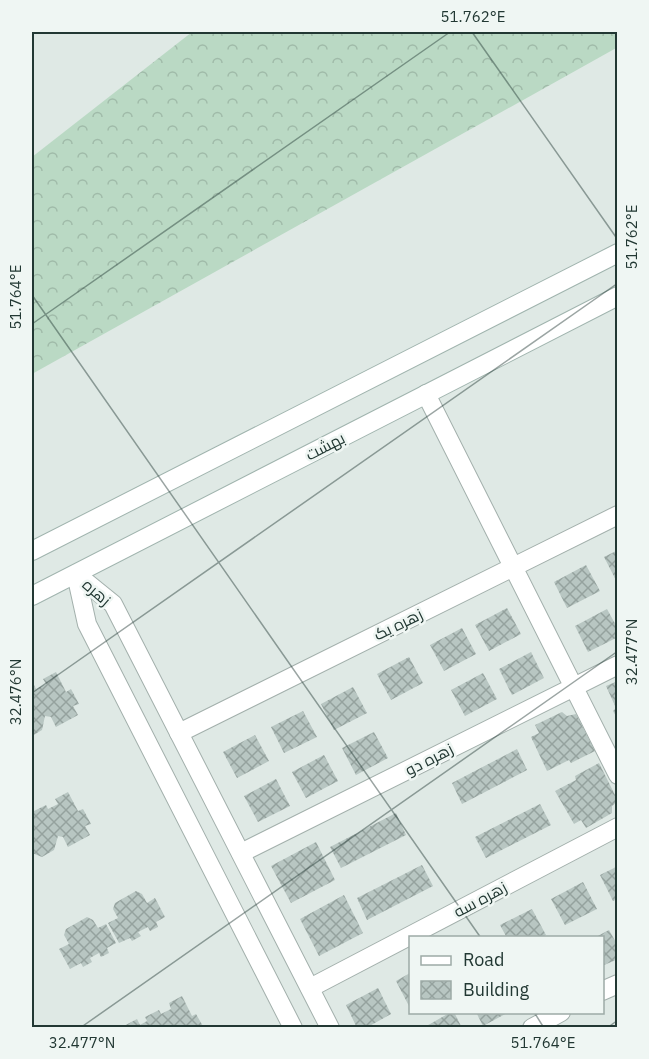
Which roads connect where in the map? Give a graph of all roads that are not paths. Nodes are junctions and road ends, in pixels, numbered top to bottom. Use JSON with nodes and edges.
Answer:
{"nodes":[{"id":1,"x":618,"y":253,"type":"edge"},
{"id":2,"x":618,"y":296,"type":"edge"},
{"id":3,"x":426,"y":394,"type":"junction"},
{"id":4,"x":618,"y":515,"type":"edge"},
{"id":5,"x":32,"y":551,"type":"edge"},
{"id":6,"x":512,"y":567,"type":"junction"},
{"id":7,"x":76,"y":574,"type":"junction"},
{"id":8,"x":32,"y":596,"type":"edge"},
{"id":9,"x":618,"y":665,"type":"edge"},
{"id":10,"x":574,"y":686,"type":"junction"},
{"id":11,"x":179,"y":733,"type":"junction"},
{"id":12,"x":618,"y":775,"type":"edge"},
{"id":13,"x":618,"y":827,"type":"edge"},
{"id":14,"x":241,"y":853,"type":"junction"},
{"id":15,"x":409,"y":936,"type":"edge"},
{"id":16,"x":409,"y":936,"type":"edge"},
{"id":17,"x":618,"y":984,"type":"edge"},
{"id":18,"x":310,"y":988,"type":"junction"},
{"id":19,"x":604,"y":991,"type":"edge"},
{"id":20,"x":281,"y":1004,"type":"junction"},
{"id":21,"x":557,"y":1014,"type":"edge"},
{"id":22,"x":292,"y":1028,"type":"edge"},
{"id":23,"x":330,"y":1028,"type":"edge"},
{"id":24,"x":532,"y":1028,"type":"edge"}],
"edges":[{"from":1,"to":5,"type":"street"},
{"from":2,"to":3,"type":"street","name":"بهشت"},
{"from":3,"to":6,"type":"street"},
{"from":3,"to":7,"type":"street","name":"بهشت"},
{"from":4,"to":6,"type":"street","name":"زهره یک"},
{"from":6,"to":10,"type":"street"},
{"from":6,"to":11,"type":"street","name":"زهره یک"},
{"from":7,"to":8,"type":"street","name":"بهشت"},
{"from":7,"to":11,"type":"street","name":"زهره"},
{"from":7,"to":20,"type":"street","name":"زهره"},
{"from":9,"to":10,"type":"street","name":"زهره دو"},
{"from":10,"to":12,"type":"street"},
{"from":10,"to":14,"type":"street","name":"زهره دو"},
{"from":11,"to":14,"type":"street","name":"زهره"},
{"from":13,"to":16,"type":"street","name":"زهره سه"},
{"from":14,"to":18,"type":"street","name":"زهره"},
{"from":15,"to":18,"type":"street","name":"زهره سه"},
{"from":17,"to":19,"type":"street"},
{"from":18,"to":20,"type":"street","name":"زهره سه"},
{"from":18,"to":23,"type":"street","name":"زهره"},
{"from":20,"to":22,"type":"street","name":"زهره"},
{"from":21,"to":24,"type":"street"}]}
